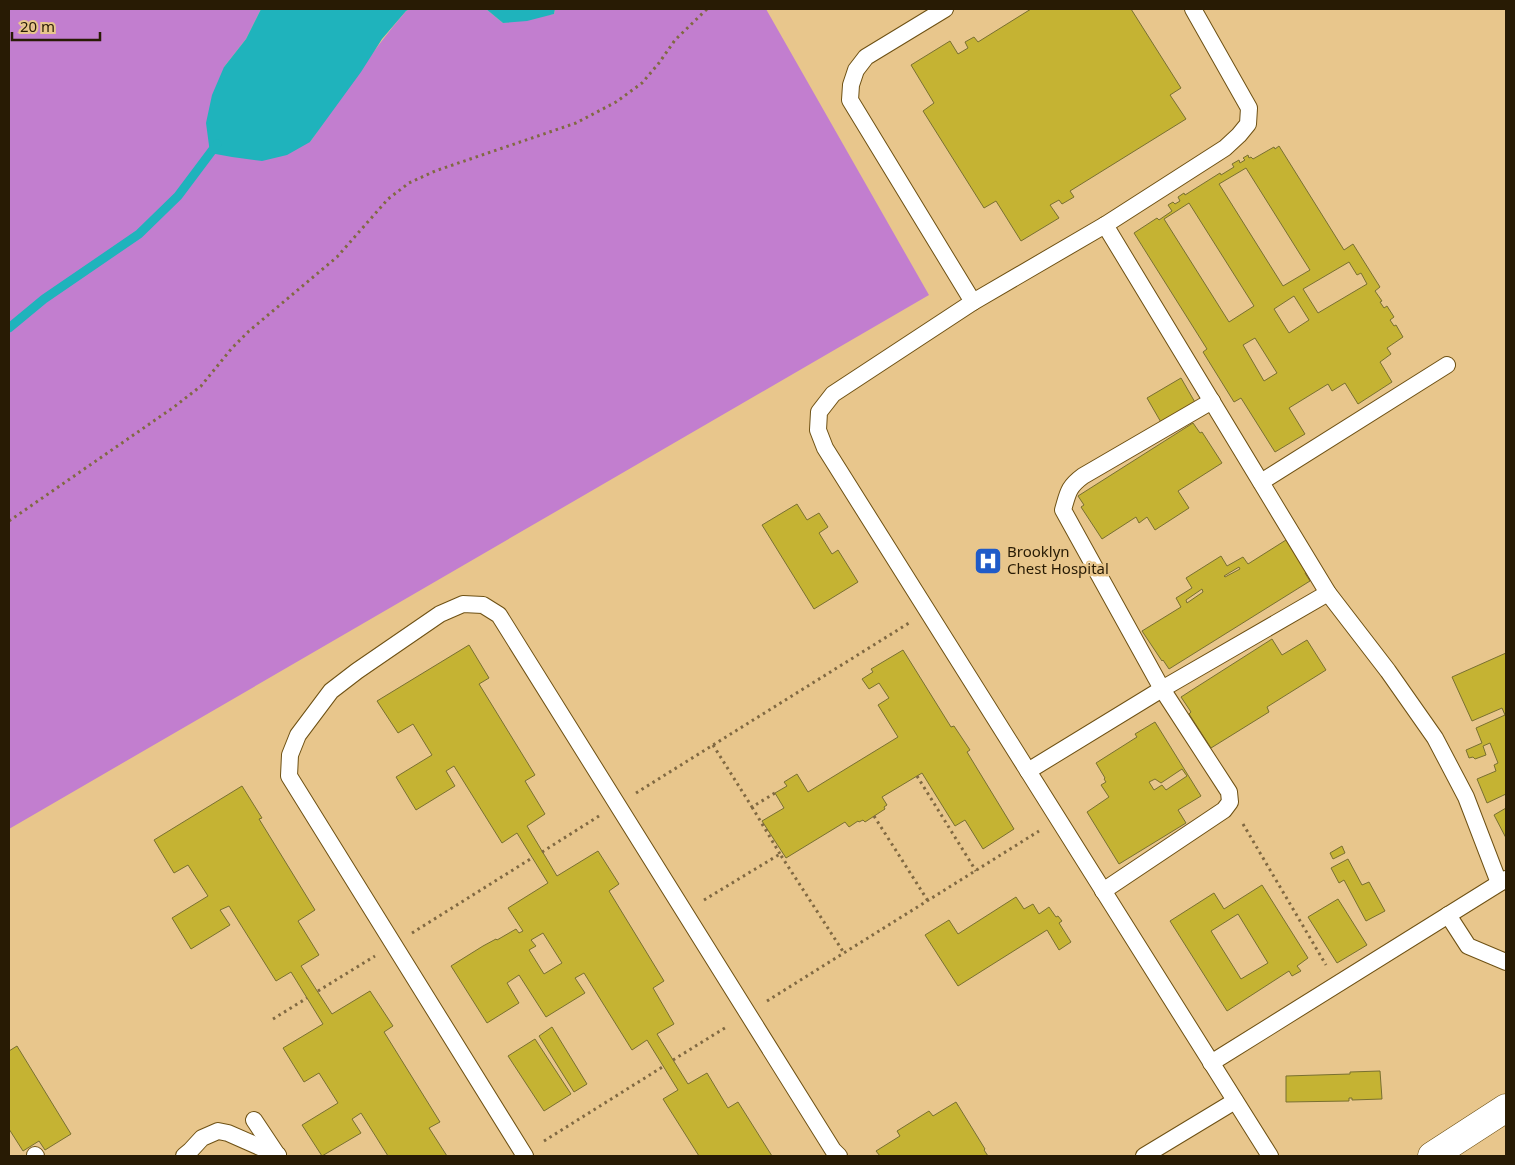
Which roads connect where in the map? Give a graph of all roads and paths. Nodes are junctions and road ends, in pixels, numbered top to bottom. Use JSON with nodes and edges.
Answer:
{"nodes":[{"id":1,"x":707,"y":9,"type":"edge"},
{"id":2,"x":945,"y":9,"type":"edge"},
{"id":3,"x":1193,"y":9,"type":"edge"},
{"id":4,"x":1105,"y":225,"type":"junction"},
{"id":5,"x":974,"y":302,"type":"junction"},
{"id":6,"x":1447,"y":365,"type":"dead end"},
{"id":7,"x":1212,"y":401,"type":"junction"},
{"id":8,"x":1261,"y":482,"type":"junction"},
{"id":9,"x":9,"y":521,"type":"edge"},
{"id":10,"x":1328,"y":593,"type":"junction"},
{"id":11,"x":928,"y":611,"type":"junction"},
{"id":12,"x":1162,"y":689,"type":"junction"},
{"id":13,"x":713,"y":745,"type":"junction"},
{"id":14,"x":1028,"y":771,"type":"junction"},
{"id":15,"x":917,"y":776,"type":"dead end"},
{"id":16,"x":775,"y":793,"type":"dead end"},
{"id":17,"x":1230,"y":802,"type":"junction"},
{"id":18,"x":618,"y":804,"type":"junction"},
{"id":19,"x":752,"y":807,"type":"junction"},
{"id":20,"x":874,"y":816,"type":"dead end"},
{"id":21,"x":1058,"y":820,"type":"junction"},
{"id":22,"x":542,"y":852,"type":"dead end"},
{"id":23,"x":780,"y":854,"type":"junction"},
{"id":24,"x":532,"y":858,"type":"dead end"},
{"id":25,"x":976,"y":870,"type":"junction"},
{"id":26,"x":1503,"y":881,"type":"edge"},
{"id":27,"x":1103,"y":891,"type":"junction"},
{"id":28,"x":928,"y":901,"type":"junction"},
{"id":29,"x":685,"y":912,"type":"junction"},
{"id":30,"x":1448,"y":915,"type":"junction"},
{"id":31,"x":393,"y":944,"type":"junction"},
{"id":32,"x":844,"y":953,"type":"junction"},
{"id":33,"x":1506,"y":962,"type":"edge"},
{"id":34,"x":1338,"y":984,"type":"junction"},
{"id":35,"x":318,"y":991,"type":"dead end"},
{"id":36,"x":307,"y":998,"type":"dead end"},
{"id":37,"x":748,"y":1014,"type":"junction"},
{"id":38,"x":273,"y":1019,"type":"dead end"},
{"id":39,"x":673,"y":1060,"type":"dead end"},
{"id":40,"x":1211,"y":1063,"type":"junction"},
{"id":41,"x":664,"y":1066,"type":"dead end"},
{"id":42,"x":1235,"y":1101,"type":"junction"},
{"id":43,"x":1506,"y":1108,"type":"edge"},
{"id":44,"x":254,"y":1120,"type":"dead end"},
{"id":45,"x":525,"y":1155,"type":"edge"},
{"id":46,"x":184,"y":1156,"type":"edge"},
{"id":47,"x":278,"y":1156,"type":"edge"},
{"id":48,"x":839,"y":1156,"type":"edge"},
{"id":49,"x":1144,"y":1156,"type":"edge"},
{"id":50,"x":1270,"y":1156,"type":"edge"},
{"id":51,"x":1432,"y":1156,"type":"edge"}],
"edges":[{"from":1,"to":9,"type":"path"},
{"from":2,"to":5,"type":"lane"},
{"from":3,"to":4,"type":"lane"},
{"from":4,"to":5,"type":"lane"},
{"from":4,"to":7,"type":"lane"},
{"from":5,"to":11,"type":"lane"},
{"from":6,"to":8,"type":"lane"},
{"from":7,"to":8,"type":"lane"},
{"from":7,"to":12,"type":"lane"},
{"from":8,"to":10,"type":"lane"},
{"from":10,"to":12,"type":"lane"},
{"from":10,"to":26,"type":"lane"},
{"from":11,"to":13,"type":"path"},
{"from":11,"to":14,"type":"lane"},
{"from":12,"to":14,"type":"lane"},
{"from":12,"to":17,"type":"lane"},
{"from":13,"to":18,"type":"path"},
{"from":13,"to":19,"type":"path"},
{"from":14,"to":21,"type":"lane"},
{"from":15,"to":25,"type":"path"},
{"from":16,"to":19,"type":"path"},
{"from":17,"to":27,"type":"lane"},
{"from":17,"to":34,"type":"path"},
{"from":18,"to":22,"type":"path"},
{"from":18,"to":29,"type":"lane"},
{"from":18,"to":31,"type":"lane"},
{"from":19,"to":23,"type":"path"},
{"from":20,"to":28,"type":"path"},
{"from":21,"to":25,"type":"path"},
{"from":21,"to":27,"type":"lane"},
{"from":23,"to":29,"type":"path"},
{"from":23,"to":32,"type":"path"},
{"from":24,"to":31,"type":"path"},
{"from":25,"to":28,"type":"path"},
{"from":26,"to":30,"type":"lane"},
{"from":27,"to":40,"type":"lane"},
{"from":28,"to":32,"type":"path"},
{"from":29,"to":37,"type":"lane"},
{"from":30,"to":33,"type":"lane"},
{"from":30,"to":34,"type":"lane"},
{"from":31,"to":35,"type":"path"},
{"from":31,"to":45,"type":"lane"},
{"from":32,"to":37,"type":"path"},
{"from":34,"to":40,"type":"lane"},
{"from":36,"to":38,"type":"path"},
{"from":37,"to":39,"type":"path"},
{"from":37,"to":48,"type":"lane"},
{"from":40,"to":42,"type":"lane"},
{"from":41,"to":45,"type":"path"},
{"from":42,"to":49,"type":"lane"},
{"from":42,"to":50,"type":"lane"},
{"from":43,"to":51,"type":"street"},
{"from":44,"to":47,"type":"lane"},
{"from":46,"to":47,"type":"lane"}]}
